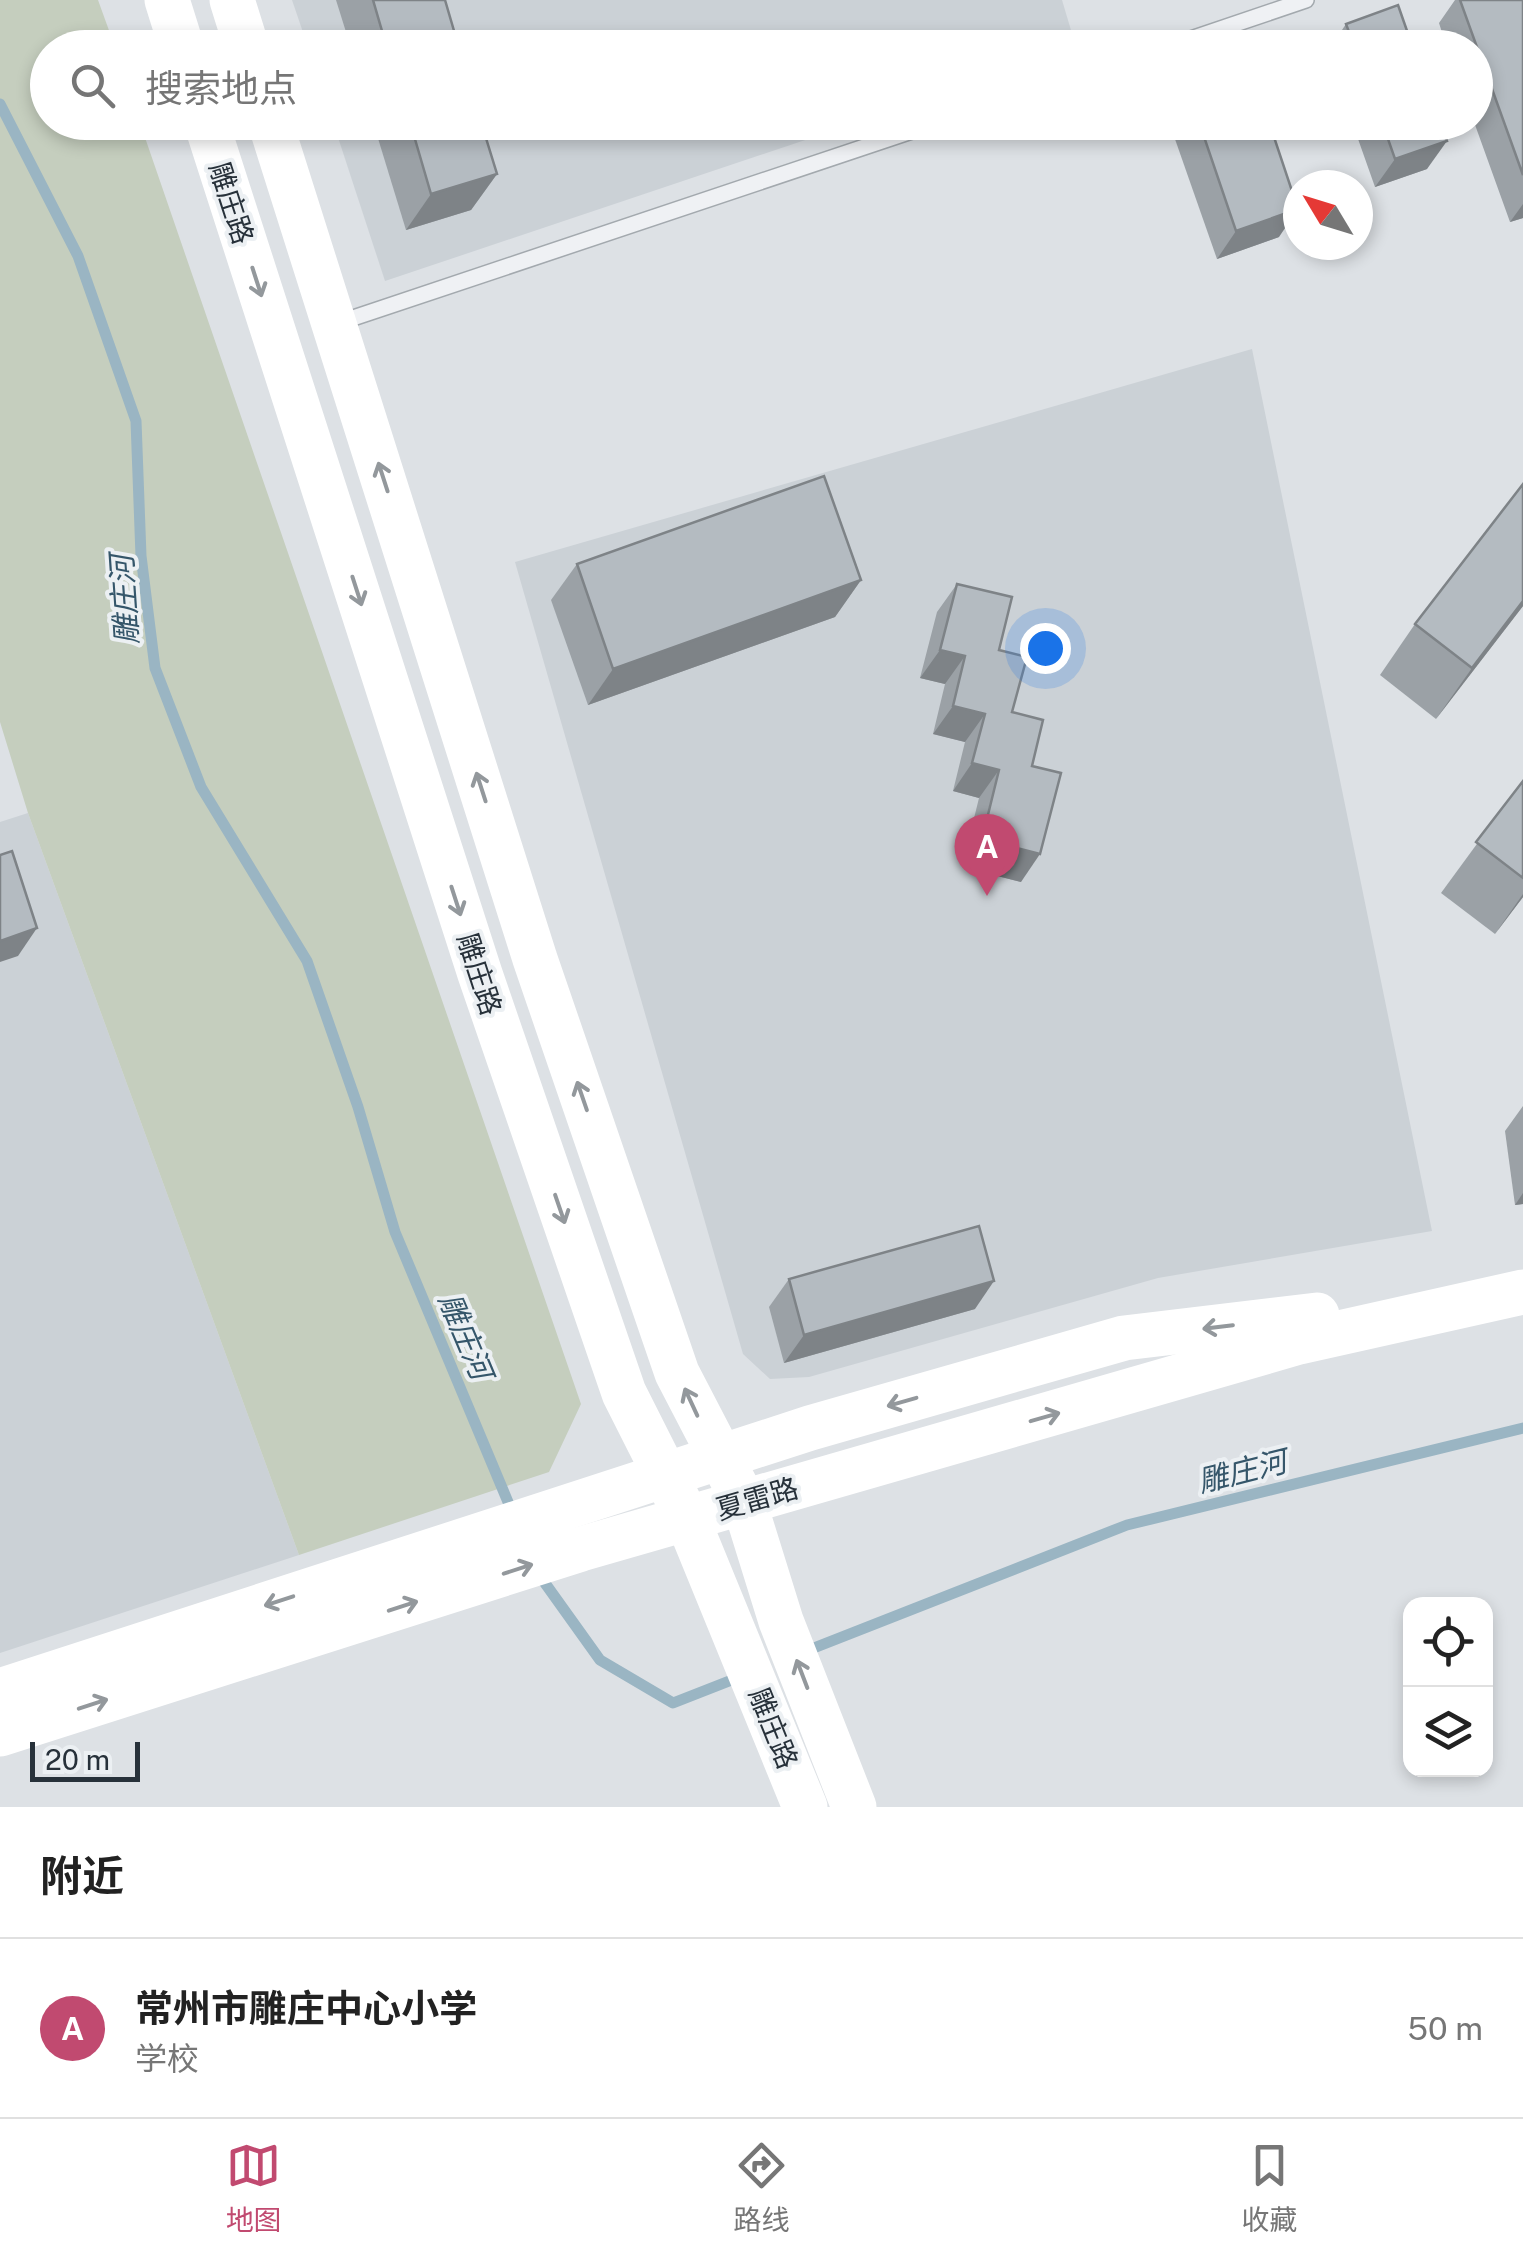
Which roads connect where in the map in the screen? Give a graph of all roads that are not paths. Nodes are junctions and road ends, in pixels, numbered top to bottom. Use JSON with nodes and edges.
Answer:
{"nodes":[{"id":1,"x":167,"y":0,"type":"edge"},
{"id":2,"x":232,"y":0,"type":"edge"},
{"id":3,"x":1306,"y":0,"type":"edge"},
{"id":4,"x":176,"y":30,"type":"edge"},
{"id":5,"x":241,"y":30,"type":"edge"},
{"id":6,"x":1217,"y":30,"type":"edge"},
{"id":7,"x":212,"y":140,"type":"edge"},
{"id":8,"x":276,"y":140,"type":"edge"},
{"id":9,"x":885,"y":140,"type":"edge"},
{"id":10,"x":334,"y":324,"type":"junction"},
{"id":11,"x":1523,"y":1291,"type":"edge"},
{"id":12,"x":718,"y":1458,"type":"junction"},
{"id":13,"x":663,"y":1477,"type":"junction"},
{"id":14,"x":744,"y":1502,"type":"junction"},
{"id":15,"x":687,"y":1518,"type":"junction"},
{"id":16,"x":447,"y":1569,"type":"junction"},
{"id":17,"x":0,"y":1691,"type":"edge"},
{"id":18,"x":0,"y":1734,"type":"edge"},
{"id":19,"x":805,"y":1807,"type":"edge"},
{"id":20,"x":854,"y":1807,"type":"edge"}],
"edges":[{"from":1,"to":4,"type":"main road"},
{"from":2,"to":5,"type":"main road"},
{"from":3,"to":6,"type":"lane"},
{"from":7,"to":13,"type":"main road","name":"雕庄路","one_way":true},
{"from":8,"to":10,"type":"main road","name":"雕庄路"},
{"from":9,"to":10,"type":"lane"},
{"from":12,"to":10,"type":"main road","name":"雕庄路","one_way":true},
{"from":11,"to":12,"type":"main road","name":"夏雷路","one_way":true},
{"from":14,"to":11,"type":"main road","name":"夏雷路","one_way":true},
{"from":12,"to":13,"type":"main road","name":"夏雷路"},
{"from":12,"to":14,"type":"main road","name":"雕庄路"},
{"from":13,"to":15,"type":"main road","name":"雕庄路"},
{"from":13,"to":16,"type":"main road","name":"夏雷路"},
{"from":14,"to":15,"type":"main road","name":"夏雷路"},
{"from":20,"to":14,"type":"main road","name":"雕庄路","one_way":true},
{"from":16,"to":15,"type":"main road","name":"夏雷路","one_way":true},
{"from":15,"to":19,"type":"main road","name":"雕庄路"},
{"from":16,"to":17,"type":"main road","name":"夏雷路","one_way":true},
{"from":18,"to":16,"type":"main road","name":"夏雷路","one_way":true}]}
